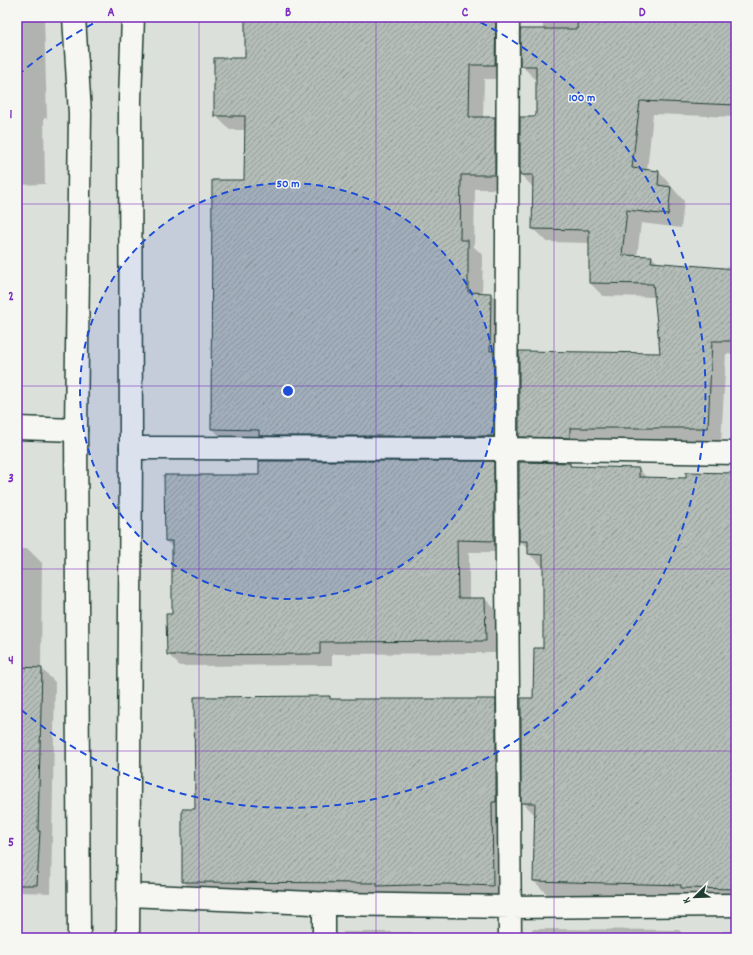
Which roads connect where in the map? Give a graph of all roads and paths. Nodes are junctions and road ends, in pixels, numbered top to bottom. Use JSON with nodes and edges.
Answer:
{"nodes":[{"id":1,"x":74,"y":17,"type":"edge"},
{"id":2,"x":133,"y":17,"type":"edge"},
{"id":3,"x":508,"y":17,"type":"edge"},
{"id":4,"x":17,"y":428,"type":"edge"},
{"id":5,"x":76,"y":430,"type":"junction"},
{"id":6,"x":131,"y":448,"type":"junction"},
{"id":7,"x":506,"y":449,"type":"junction"},
{"id":8,"x":736,"y":454,"type":"edge"},
{"id":9,"x":128,"y":895,"type":"junction"},
{"id":10,"x":324,"y":903,"type":"junction"},
{"id":11,"x":736,"y":905,"type":"edge"},
{"id":12,"x":510,"y":907,"type":"junction"},
{"id":13,"x":79,"y":938,"type":"edge"},
{"id":14,"x":128,"y":938,"type":"edge"},
{"id":15,"x":324,"y":938,"type":"edge"},
{"id":16,"x":510,"y":938,"type":"edge"}],
"edges":[{"from":1,"to":5,"type":"street"},
{"from":2,"to":6,"type":"street"},
{"from":3,"to":7,"type":"street"},
{"from":4,"to":5,"type":"street"},
{"from":5,"to":13,"type":"street"},
{"from":6,"to":7,"type":"street"},
{"from":6,"to":9,"type":"street"},
{"from":7,"to":8,"type":"street"},
{"from":7,"to":12,"type":"street"},
{"from":9,"to":10,"type":"street"},
{"from":9,"to":14,"type":"street"},
{"from":10,"to":12,"type":"street"},
{"from":10,"to":15,"type":"street"},
{"from":11,"to":12,"type":"street"},
{"from":12,"to":16,"type":"street"}]}
